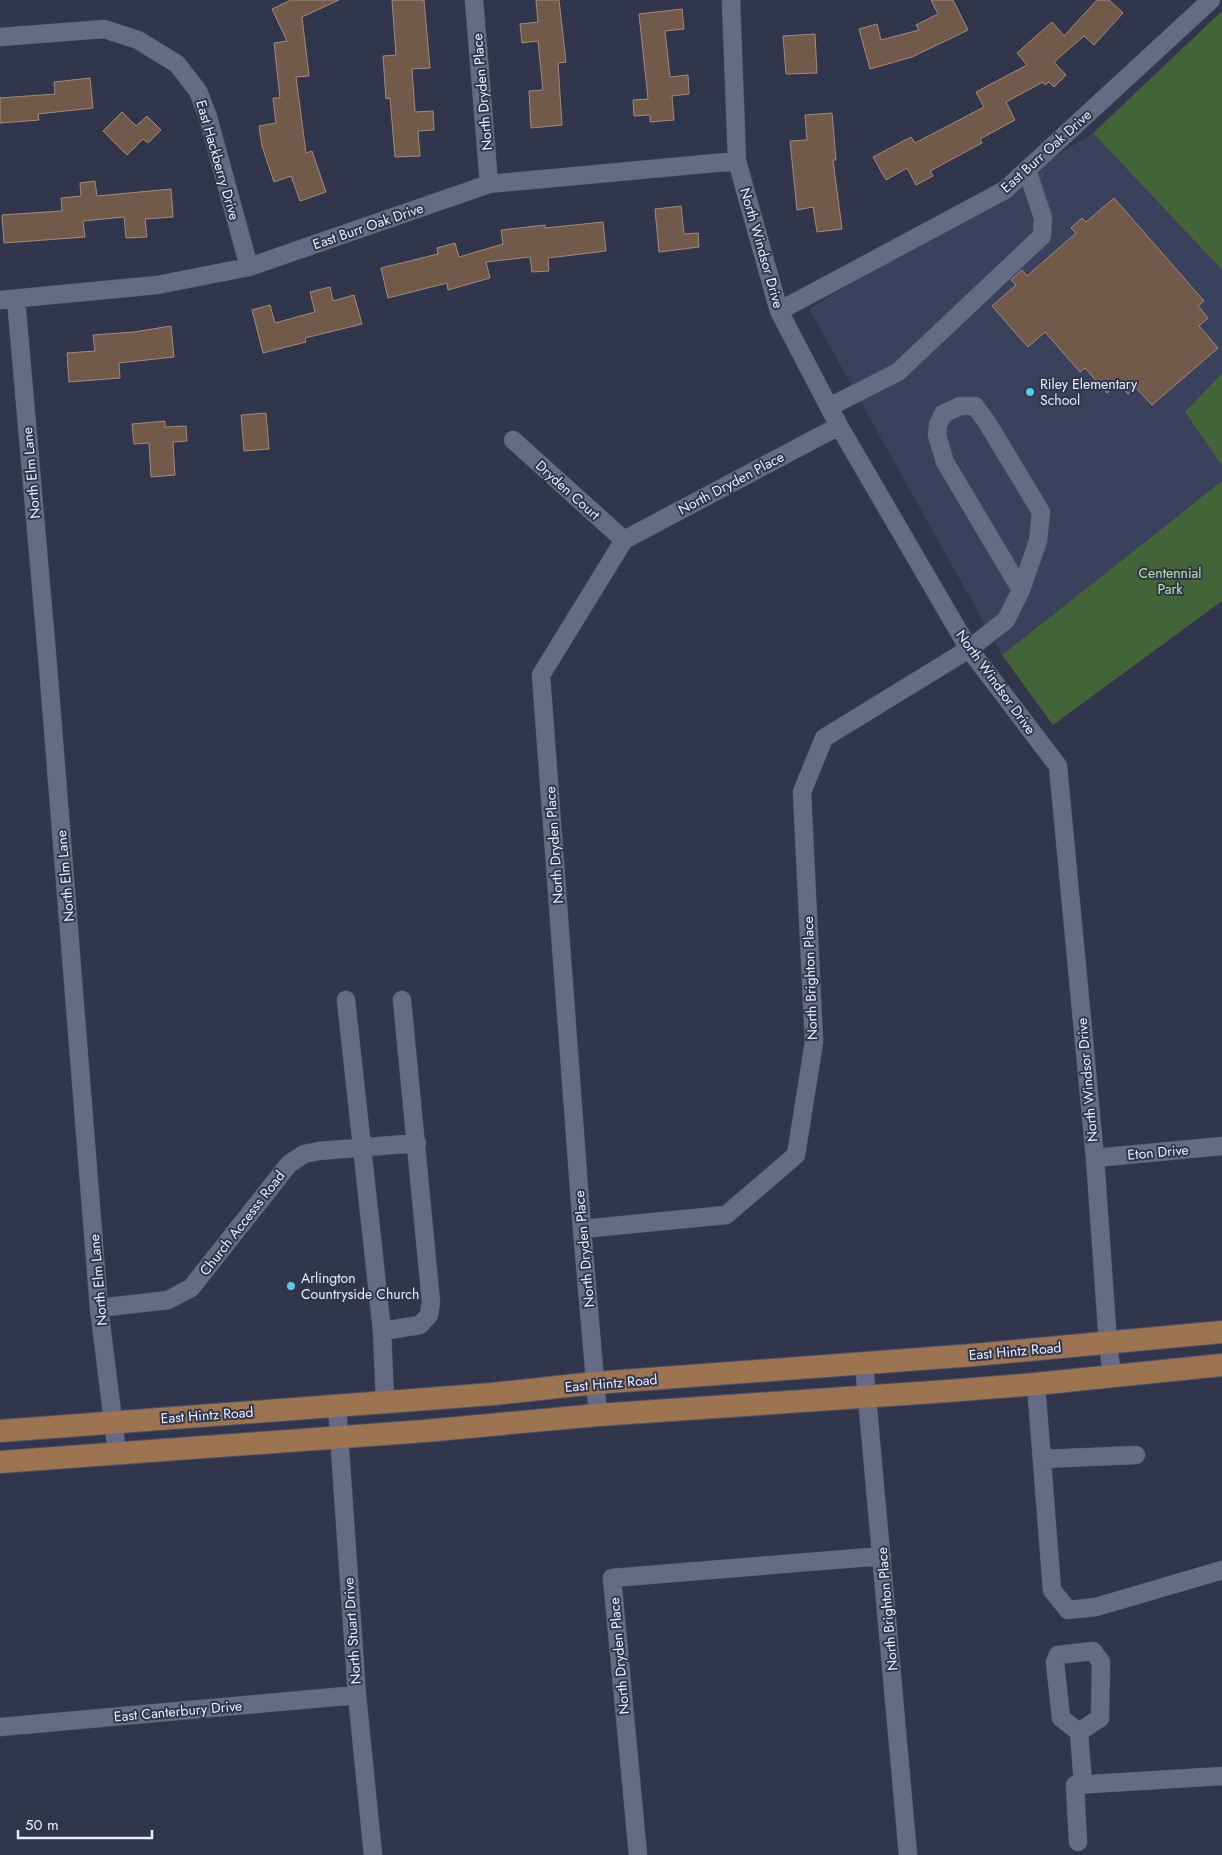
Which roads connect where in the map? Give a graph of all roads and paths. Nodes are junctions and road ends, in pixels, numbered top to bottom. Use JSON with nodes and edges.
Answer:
{"nodes":[{"id":1,"x":474,"y":0,"type":"edge"},
{"id":2,"x":730,"y":0,"type":"edge"},
{"id":3,"x":1211,"y":0,"type":"edge"},
{"id":4,"x":0,"y":37,"type":"edge"},
{"id":5,"x":737,"y":161,"type":"junction"},
{"id":6,"x":1027,"y":170,"type":"junction"},
{"id":7,"x":490,"y":184,"type":"junction"},
{"id":8,"x":249,"y":267,"type":"junction"},
{"id":9,"x":8,"y":300,"type":"edge"},
{"id":10,"x":779,"y":311,"type":"junction"},
{"id":11,"x":829,"y":407,"type":"junction"},
{"id":12,"x":839,"y":426,"type":"junction"},
{"id":13,"x":512,"y":440,"type":"dead end"},
{"id":14,"x":624,"y":540,"type":"junction"},
{"id":15,"x":1021,"y":590,"type":"junction"},
{"id":16,"x":969,"y":649,"type":"junction"},
{"id":17,"x":346,"y":1000,"type":"dead end"},
{"id":18,"x":402,"y":1000,"type":"dead end"},
{"id":19,"x":417,"y":1143,"type":"junction"},
{"id":20,"x":1222,"y":1146,"type":"edge"},
{"id":21,"x":362,"y":1148,"type":"junction"},
{"id":22,"x":1095,"y":1158,"type":"junction"},
{"id":23,"x":582,"y":1229,"type":"junction"},
{"id":24,"x":99,"y":1308,"type":"junction"},
{"id":25,"x":382,"y":1331,"type":"junction"},
{"id":26,"x":1222,"y":1332,"type":"edge"},
{"id":27,"x":1108,"y":1343,"type":"junction"},
{"id":28,"x":864,"y":1364,"type":"junction"},
{"id":29,"x":1222,"y":1365,"type":"edge"},
{"id":30,"x":1112,"y":1376,"type":"junction"},
{"id":31,"x":595,"y":1383,"type":"junction"},
{"id":32,"x":1036,"y":1384,"type":"junction"},
{"id":33,"x":867,"y":1396,"type":"junction"},
{"id":34,"x":386,"y":1401,"type":"junction"},
{"id":35,"x":337,"y":1406,"type":"junction"},
{"id":36,"x":598,"y":1415,"type":"junction"},
{"id":37,"x":113,"y":1422,"type":"junction"},
{"id":38,"x":0,"y":1431,"type":"edge"},
{"id":39,"x":340,"y":1438,"type":"junction"},
{"id":40,"x":117,"y":1453,"type":"junction"},
{"id":41,"x":1136,"y":1454,"type":"dead end"},
{"id":42,"x":1043,"y":1458,"type":"junction"},
{"id":43,"x":0,"y":1462,"type":"edge"},
{"id":44,"x":882,"y":1556,"type":"junction"},
{"id":45,"x":1222,"y":1570,"type":"edge"},
{"id":46,"x":357,"y":1695,"type":"junction"},
{"id":47,"x":0,"y":1726,"type":"edge"},
{"id":48,"x":1079,"y":1732,"type":"dead end"},
{"id":49,"x":1222,"y":1776,"type":"edge"},
{"id":50,"x":1083,"y":1784,"type":"junction"},
{"id":51,"x":1078,"y":1842,"type":"dead end"},
{"id":52,"x":372,"y":1855,"type":"edge"},
{"id":53,"x":638,"y":1855,"type":"edge"},
{"id":54,"x":908,"y":1855,"type":"edge"}],
"edges":[{"from":1,"to":7,"type":"street","name":"North Dryden Place"},
{"from":2,"to":5,"type":"street","name":"North Windsor Drive"},
{"from":3,"to":6,"type":"street","name":"East Burr Oak Drive"},
{"from":4,"to":8,"type":"street","name":"East Hackberry Drive"},
{"from":5,"to":7,"type":"street","name":"East Burr Oak Drive"},
{"from":5,"to":10,"type":"street","name":"North Windsor Drive"},
{"from":6,"to":10,"type":"street","name":"East Burr Oak Drive"},
{"from":6,"to":11,"type":"street"},
{"from":7,"to":8,"type":"street","name":"East Burr Oak Drive"},
{"from":8,"to":9,"type":"street","name":"East Burr Oak Drive"},
{"from":9,"to":24,"type":"street","name":"North Elm Lane"},
{"from":10,"to":11,"type":"street","name":"North Windsor Drive"},
{"from":11,"to":12,"type":"street","name":"North Windsor Drive"},
{"from":12,"to":14,"type":"street","name":"North Dryden Place"},
{"from":12,"to":16,"type":"street","name":"North Windsor Drive"},
{"from":13,"to":14,"type":"street","name":"Dryden Court"},
{"from":14,"to":23,"type":"street","name":"North Dryden Place"},
{"from":15,"to":15,"type":"street","name":"North Brighton Place"},
{"from":15,"to":16,"type":"street","name":"North Brighton Place"},
{"from":16,"to":22,"type":"street","name":"North Windsor Drive"},
{"from":16,"to":23,"type":"street","name":"North Brighton Place"},
{"from":17,"to":21,"type":"street"},
{"from":18,"to":19,"type":"street"},
{"from":19,"to":21,"type":"street","name":"Church Accesss Road"},
{"from":19,"to":25,"type":"street"},
{"from":20,"to":22,"type":"street","name":"Eton Drive"},
{"from":21,"to":24,"type":"street","name":"Church Accesss Road"},
{"from":21,"to":25,"type":"street"},
{"from":22,"to":27,"type":"street","name":"North Windsor Drive"},
{"from":23,"to":31,"type":"street","name":"North Dryden Place"},
{"from":24,"to":37,"type":"street","name":"North Elm Lane"},
{"from":25,"to":34,"type":"street"},
{"from":26,"to":27,"type":"main road","name":"East Hintz Road"},
{"from":27,"to":28,"type":"main road","name":"East Hintz Road"},
{"from":27,"to":30,"type":"street","name":"North Windsor Drive"},
{"from":28,"to":31,"type":"main road","name":"East Hintz Road"},
{"from":28,"to":33,"type":"street","name":"North Brighton Place"},
{"from":29,"to":30,"type":"main road"},
{"from":30,"to":32,"type":"main road"},
{"from":31,"to":34,"type":"main road","name":"East Hintz Road"},
{"from":31,"to":36,"type":"street","name":"North Dryden Place"},
{"from":32,"to":33,"type":"main road"},
{"from":32,"to":42,"type":"street"},
{"from":33,"to":36,"type":"main road"},
{"from":33,"to":44,"type":"street","name":"North Brighton Place"},
{"from":34,"to":35,"type":"main road","name":"East Hintz Road"},
{"from":35,"to":37,"type":"main road","name":"East Hintz Road"},
{"from":35,"to":39,"type":"street","name":"North Stuart Drive"},
{"from":36,"to":39,"type":"main road"},
{"from":37,"to":38,"type":"main road","name":"East Hintz Road"},
{"from":37,"to":40,"type":"street","name":"North Elm Lane"},
{"from":39,"to":40,"type":"main road"},
{"from":39,"to":46,"type":"street","name":"North Stuart Drive"},
{"from":40,"to":43,"type":"main road"},
{"from":41,"to":42,"type":"street"},
{"from":42,"to":45,"type":"street"},
{"from":44,"to":53,"type":"street","name":"North Dryden Place"},
{"from":44,"to":54,"type":"street","name":"North Brighton Place"},
{"from":46,"to":47,"type":"street","name":"East Canterbury Drive"},
{"from":46,"to":52,"type":"street","name":"North Stuart Drive"},
{"from":48,"to":50,"type":"street"},
{"from":49,"to":50,"type":"street"},
{"from":50,"to":51,"type":"street"}]}
